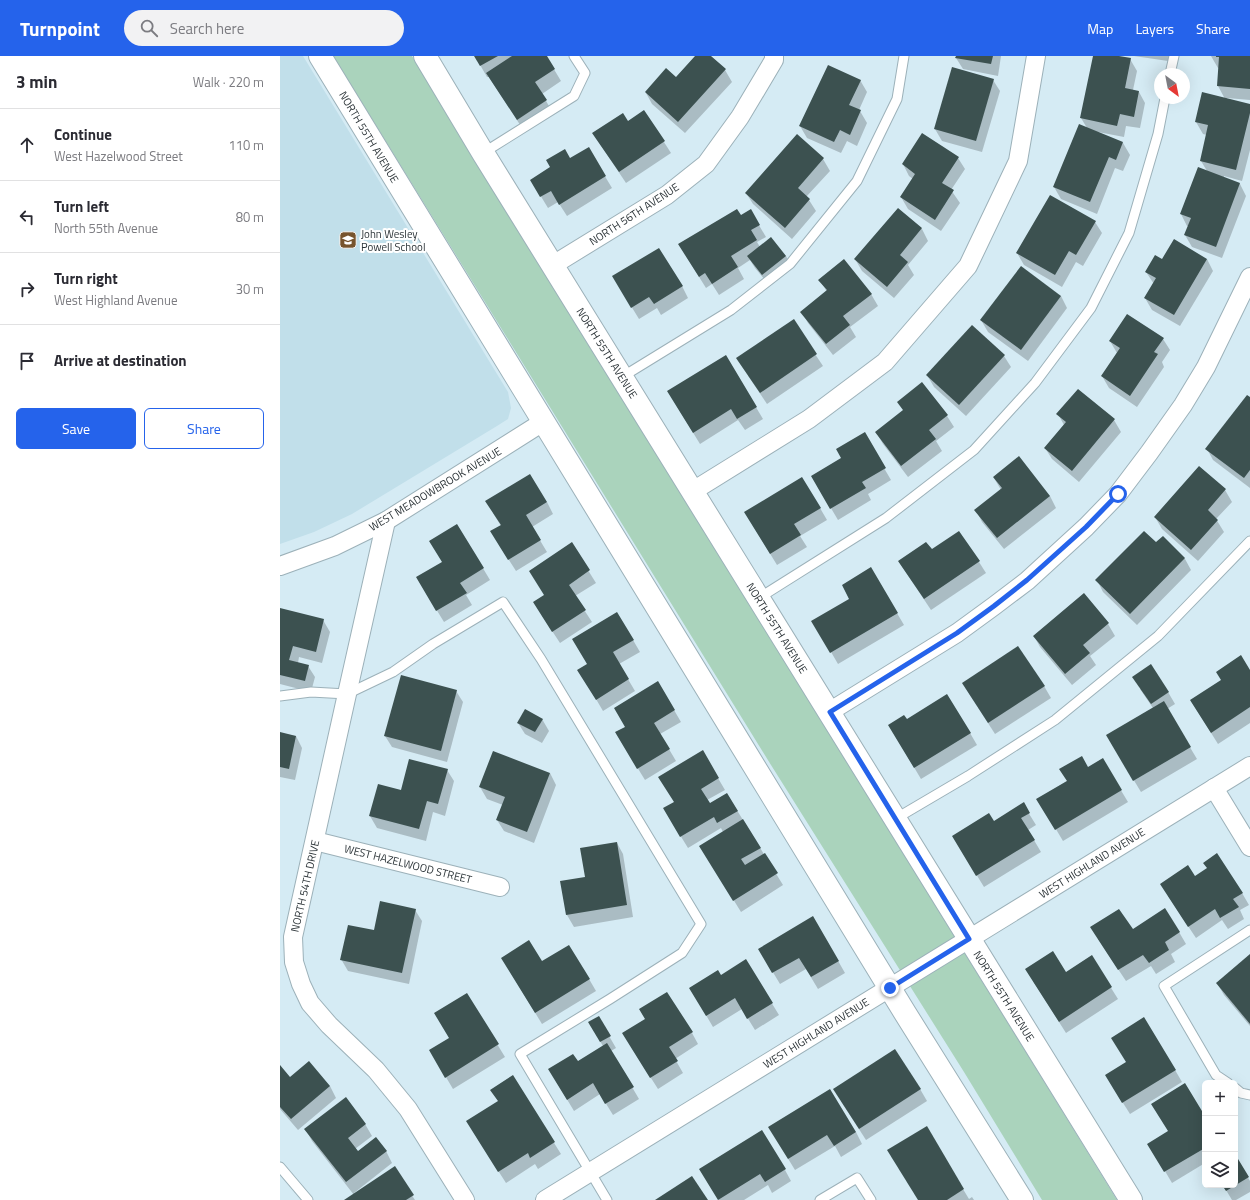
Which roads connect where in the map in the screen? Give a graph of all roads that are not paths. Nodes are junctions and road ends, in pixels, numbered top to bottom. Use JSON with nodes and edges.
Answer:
{"nodes":[{"id":1,"x":320,"y":56,"type":"edge"},
{"id":2,"x":425,"y":56,"type":"edge"},
{"id":3,"x":574,"y":56,"type":"edge"},
{"id":4,"x":774,"y":56,"type":"edge"},
{"id":5,"x":904,"y":56,"type":"edge"},
{"id":6,"x":1036,"y":56,"type":"edge"},
{"id":7,"x":1174,"y":56,"type":"edge"},
{"id":8,"x":1171,"y":68,"type":"edge"},
{"id":9,"x":1164,"y":104,"type":"edge"},
{"id":10,"x":483,"y":153,"type":"junction"},
{"id":11,"x":553,"y":265,"type":"junction"},
{"id":12,"x":1250,"y":277,"type":"edge"},
{"id":13,"x":622,"y":377,"type":"junction"},
{"id":14,"x":543,"y":422,"type":"junction"},
{"id":15,"x":693,"y":491,"type":"junction"},
{"id":16,"x":386,"y":521,"type":"junction"},
{"id":17,"x":1250,"y":541,"type":"edge"},
{"id":18,"x":281,"y":564,"type":"edge"},
{"id":19,"x":758,"y":598,"type":"junction"},
{"id":20,"x":347,"y":694,"type":"junction"},
{"id":21,"x":280,"y":696,"type":"edge"},
{"id":22,"x":830,"y":712,"type":"junction"},
{"id":23,"x":1250,"y":766,"type":"edge"},
{"id":24,"x":1214,"y":788,"type":"junction"},
{"id":25,"x":895,"y":819,"type":"junction"},
{"id":26,"x":315,"y":841,"type":"junction"},
{"id":27,"x":1250,"y":847,"type":"edge"},
{"id":28,"x":500,"y":887,"type":"dead end"},
{"id":29,"x":1250,"y":930,"type":"edge"},
{"id":30,"x":969,"y":939,"type":"junction"},
{"id":31,"x":890,"y":988,"type":"junction"},
{"id":32,"x":1224,"y":1080,"type":"edge"},
{"id":33,"x":1238,"y":1090,"type":"edge"},
{"id":34,"x":1250,"y":1095,"type":"edge"},
{"id":35,"x":280,"y":1167,"type":"edge"},
{"id":36,"x":590,"y":1173,"type":"junction"},
{"id":37,"x":308,"y":1200,"type":"edge"},
{"id":38,"x":465,"y":1200,"type":"edge"},
{"id":39,"x":546,"y":1200,"type":"edge"},
{"id":40,"x":607,"y":1200,"type":"edge"},
{"id":41,"x":820,"y":1200,"type":"edge"},
{"id":42,"x":871,"y":1200,"type":"edge"},
{"id":43,"x":1022,"y":1200,"type":"edge"},
{"id":44,"x":1131,"y":1200,"type":"edge"}],
"edges":[{"from":1,"to":14,"type":"street","name":"NORTH 55TH AVENUE"},
{"from":2,"to":10,"type":"street","name":"NORTH 55TH AVENUE"},
{"from":3,"to":10,"type":"lane"},
{"from":4,"to":11,"type":"street","name":"NORTH 56TH AVENUE"},
{"from":5,"to":13,"type":"lane"},
{"from":6,"to":15,"type":"street"},
{"from":7,"to":8,"type":"lane"},
{"from":9,"to":19,"type":"lane"},
{"from":10,"to":11,"type":"street","name":"NORTH 55TH AVENUE"},
{"from":11,"to":13,"type":"street","name":"NORTH 55TH AVENUE"},
{"from":12,"to":22,"type":"street"},
{"from":13,"to":15,"type":"street","name":"NORTH 55TH AVENUE"},
{"from":14,"to":16,"type":"street","name":"WEST MEADOWBROOK AVENUE"},
{"from":14,"to":31,"type":"street","name":"NORTH 55TH AVENUE"},
{"from":15,"to":19,"type":"street","name":"NORTH 55TH AVENUE"},
{"from":16,"to":18,"type":"street","name":"WEST MEADOWBROOK AVENUE"},
{"from":16,"to":20,"type":"street","name":"NORTH 54TH DRIVE"},
{"from":17,"to":25,"type":"lane"},
{"from":19,"to":22,"type":"street","name":"NORTH 55TH AVENUE"},
{"from":20,"to":21,"type":"lane"},
{"from":20,"to":26,"type":"street","name":"NORTH 54TH DRIVE"},
{"from":20,"to":36,"type":"lane"},
{"from":22,"to":25,"type":"street","name":"NORTH 55TH AVENUE"},
{"from":23,"to":24,"type":"street","name":"WEST HIGHLAND AVENUE"},
{"from":24,"to":27,"type":"street"},
{"from":24,"to":30,"type":"street","name":"WEST HIGHLAND AVENUE"},
{"from":25,"to":30,"type":"street","name":"NORTH 55TH AVENUE"},
{"from":26,"to":28,"type":"street","name":"WEST HAZELWOOD STREET"},
{"from":26,"to":38,"type":"street","name":"NORTH 54TH DRIVE"},
{"from":29,"to":32,"type":"lane"},
{"from":30,"to":31,"type":"street","name":"WEST HIGHLAND AVENUE"},
{"from":30,"to":44,"type":"street","name":"NORTH 55TH AVENUE"},
{"from":31,"to":36,"type":"street","name":"WEST HIGHLAND AVENUE"},
{"from":31,"to":43,"type":"street","name":"NORTH 55TH AVENUE"},
{"from":33,"to":34,"type":"lane"},
{"from":35,"to":37,"type":"lane"},
{"from":36,"to":39,"type":"street","name":"WEST HIGHLAND AVENUE"},
{"from":36,"to":40,"type":"lane"},
{"from":41,"to":42,"type":"lane"}]}
